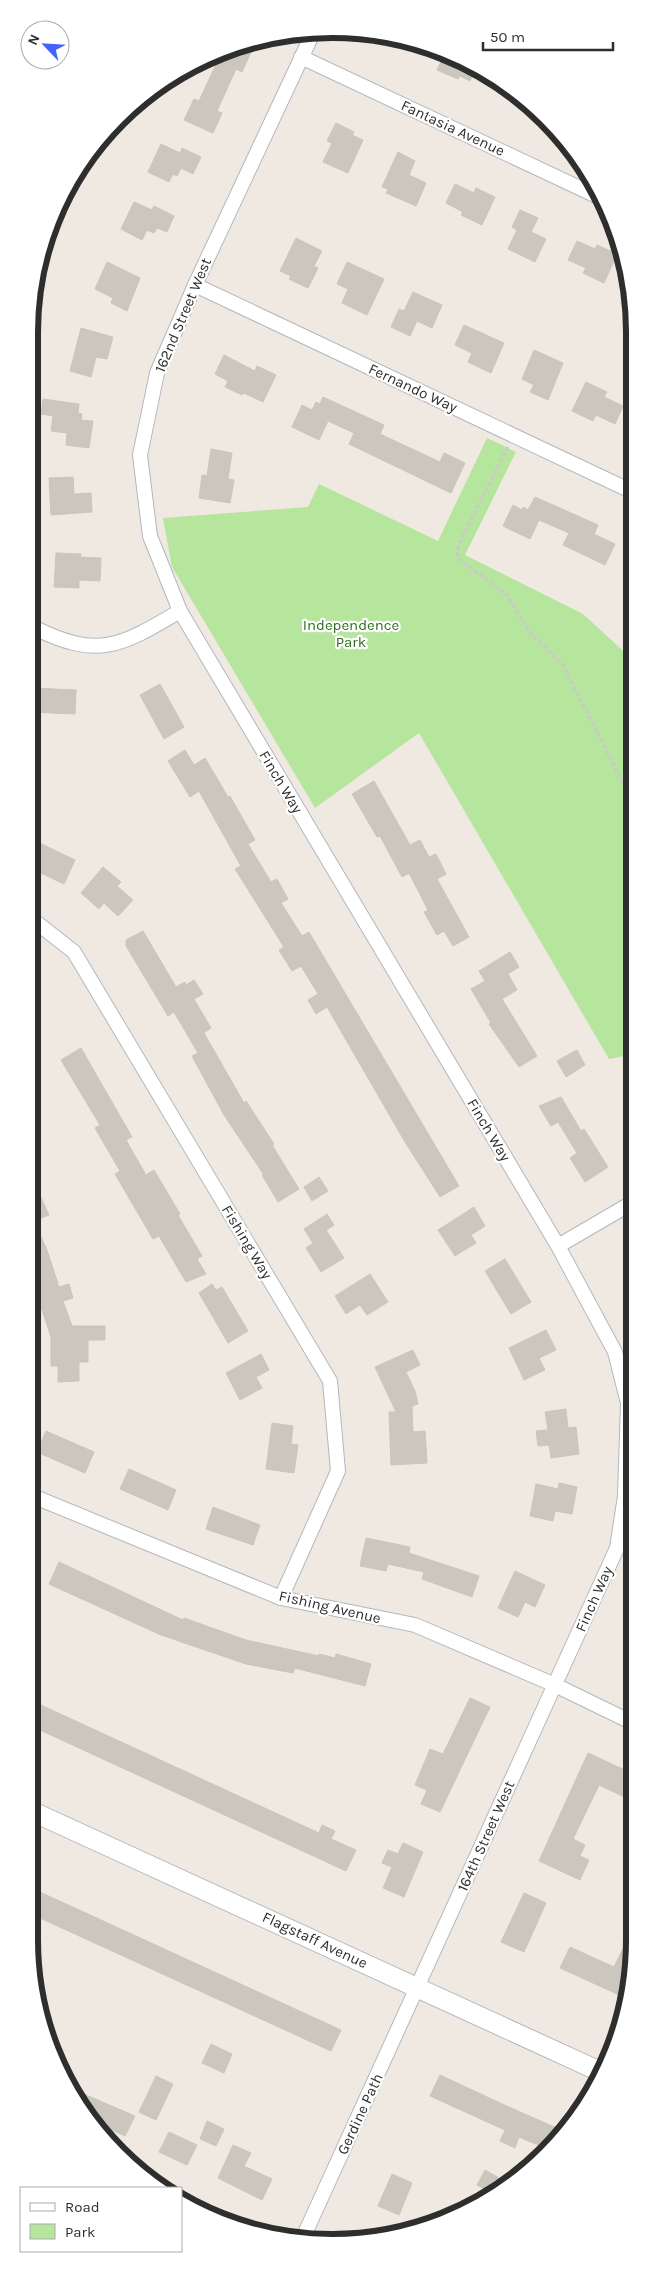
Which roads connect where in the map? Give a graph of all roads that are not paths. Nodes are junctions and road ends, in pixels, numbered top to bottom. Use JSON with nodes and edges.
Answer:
{"nodes":[{"id":1,"x":311,"y":38,"type":"edge"},
{"id":2,"x":302,"y":57,"type":"junction"},
{"id":3,"x":590,"y":193,"type":"edge"},
{"id":4,"x":195,"y":285,"type":"junction"},
{"id":5,"x":626,"y":489,"type":"edge"},
{"id":6,"x":180,"y":611,"type":"junction"},
{"id":7,"x":38,"y":629,"type":"edge"},
{"id":8,"x":38,"y":924,"type":"edge"},
{"id":9,"x":626,"y":1206,"type":"edge"},
{"id":10,"x":558,"y":1246,"type":"junction"},
{"id":11,"x":626,"y":1395,"type":"edge"},
{"id":12,"x":626,"y":1465,"type":"edge"},
{"id":13,"x":38,"y":1498,"type":"edge"},
{"id":14,"x":281,"y":1598,"type":"junction"},
{"id":15,"x":555,"y":1685,"type":"junction"},
{"id":16,"x":626,"y":1720,"type":"edge"},
{"id":17,"x":38,"y":1814,"type":"edge"},
{"id":18,"x":418,"y":1987,"type":"junction"},
{"id":19,"x":596,"y":2070,"type":"edge"},
{"id":20,"x":305,"y":2233,"type":"edge"}],
"edges":[{"from":1,"to":2,"type":"street","name":"162nd Street West"},
{"from":2,"to":3,"type":"street","name":"Fantasia Avenue"},
{"from":2,"to":4,"type":"street","name":"162nd Street West"},
{"from":4,"to":5,"type":"street","name":"Fernando Way"},
{"from":4,"to":6,"type":"street","name":"162nd Street West"},
{"from":6,"to":7,"type":"street"},
{"from":6,"to":10,"type":"street","name":"Finch Way"},
{"from":8,"to":14,"type":"street","name":"Fishing Way"},
{"from":9,"to":10,"type":"street"},
{"from":10,"to":11,"type":"street","name":"Finch Way"},
{"from":12,"to":15,"type":"street","name":"Finch Way"},
{"from":13,"to":14,"type":"street","name":"Fishing Avenue"},
{"from":14,"to":15,"type":"street","name":"Fishing Avenue"},
{"from":15,"to":16,"type":"street","name":"Fishing Avenue"},
{"from":15,"to":18,"type":"street","name":"164th Street West"},
{"from":17,"to":18,"type":"street","name":"Flagstaff Avenue"},
{"from":18,"to":19,"type":"street","name":"Flagstaff Avenue"},
{"from":18,"to":20,"type":"street","name":"Gerdine Path"}]}
